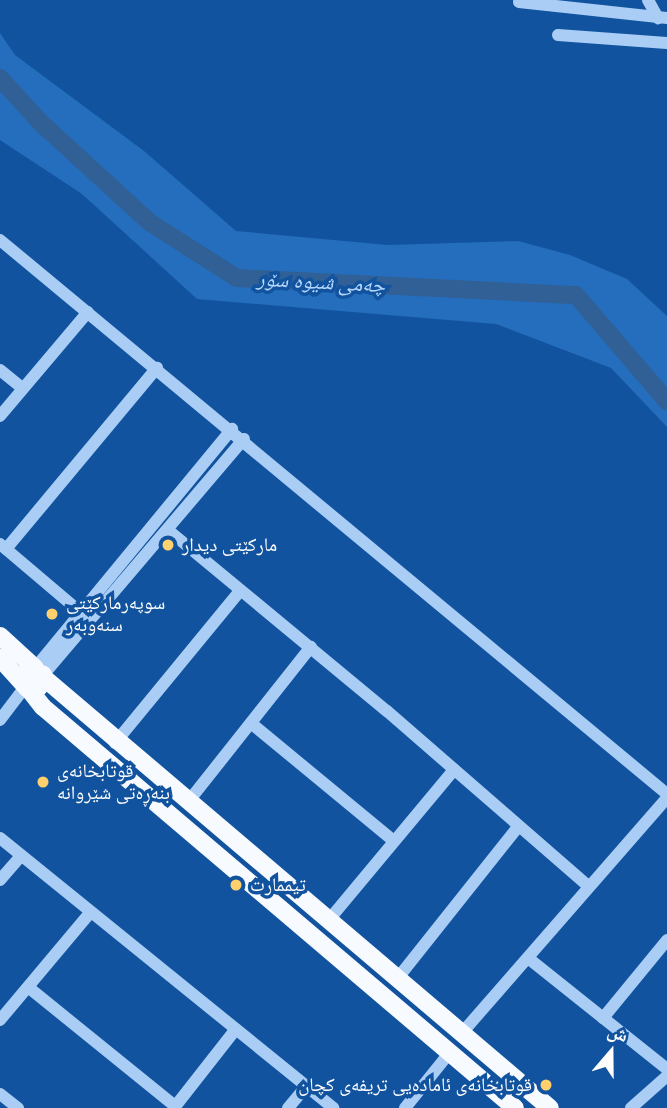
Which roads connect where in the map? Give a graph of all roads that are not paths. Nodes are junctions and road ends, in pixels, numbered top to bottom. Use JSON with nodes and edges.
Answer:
{"nodes":[{"id":1,"x":648,"y":0,"type":"edge"},
{"id":2,"x":519,"y":2,"type":"edge"},
{"id":3,"x":557,"y":4,"type":"edge"},
{"id":4,"x":598,"y":13,"type":"junction"},
{"id":5,"x":662,"y":18,"type":"edge"},
{"id":6,"x":558,"y":35,"type":"dead end"},
{"id":7,"x":598,"y":37,"type":"junction"},
{"id":8,"x":667,"y":43,"type":"edge"},
{"id":9,"x":0,"y":240,"type":"edge"},
{"id":10,"x":88,"y":312,"type":"junction"},
{"id":11,"x":157,"y":368,"type":"junction"},
{"id":12,"x":0,"y":370,"type":"edge"},
{"id":13,"x":22,"y":388,"type":"junction"},
{"id":14,"x":0,"y":416,"type":"edge"},
{"id":15,"x":232,"y":429,"type":"junction"},
{"id":16,"x":244,"y":439,"type":"junction"},
{"id":17,"x":168,"y":530,"type":"junction"},
{"id":18,"x":3,"y":546,"type":"edge"},
{"id":19,"x":239,"y":592,"type":"junction"},
{"id":20,"x":79,"y":611,"type":"junction"},
{"id":21,"x":0,"y":636,"type":"edge"},
{"id":22,"x":311,"y":647,"type":"junction"},
{"id":23,"x":0,"y":658,"type":"edge"},
{"id":24,"x":40,"y":673,"type":"junction"},
{"id":25,"x":25,"y":685,"type":"junction"},
{"id":26,"x":0,"y":720,"type":"edge"},
{"id":27,"x":252,"y":724,"type":"junction"},
{"id":28,"x":116,"y":743,"type":"junction"},
{"id":29,"x":454,"y":770,"type":"junction"},
{"id":30,"x":667,"y":796,"type":"edge"},
{"id":31,"x":188,"y":802,"type":"junction"},
{"id":32,"x":517,"y":828,"type":"junction"},
{"id":33,"x":0,"y":838,"type":"edge"},
{"id":34,"x":394,"y":841,"type":"junction"},
{"id":35,"x":19,"y":857,"type":"junction"},
{"id":36,"x":0,"y":880,"type":"edge"},
{"id":37,"x":588,"y":886,"type":"junction"},
{"id":38,"x":89,"y":914,"type":"junction"},
{"id":39,"x":328,"y":921,"type":"junction"},
{"id":40,"x":667,"y":940,"type":"edge"},
{"id":41,"x":528,"y":958,"type":"junction"},
{"id":42,"x":397,"y":979,"type":"junction"},
{"id":43,"x":28,"y":986,"type":"junction"},
{"id":44,"x":603,"y":1018,"type":"junction"},
{"id":45,"x":0,"y":1020,"type":"edge"},
{"id":46,"x":236,"y":1029,"type":"junction"},
{"id":47,"x":461,"y":1034,"type":"junction"},
{"id":48,"x":450,"y":1052,"type":"junction"},
{"id":49,"x":667,"y":1069,"type":"edge"},
{"id":50,"x":667,"y":1076,"type":"edge"},
{"id":51,"x":307,"y":1085,"type":"junction"},
{"id":52,"x":0,"y":1094,"type":"edge"},
{"id":53,"x":175,"y":1107,"type":"edge"},
{"id":54,"x":18,"y":1108,"type":"edge"},
{"id":55,"x":288,"y":1108,"type":"edge"},
{"id":56,"x":334,"y":1108,"type":"edge"},
{"id":57,"x":405,"y":1108,"type":"edge"},
{"id":58,"x":515,"y":1108,"type":"edge"},
{"id":59,"x":550,"y":1108,"type":"edge"},
{"id":60,"x":631,"y":1108,"type":"edge"}],
"edges":[{"from":1,"to":5,"type":"street"},
{"from":2,"to":3,"type":"street"},
{"from":3,"to":4,"type":"street"},
{"from":4,"to":5,"type":"street"},
{"from":4,"to":7,"type":"street"},
{"from":6,"to":7,"type":"street"},
{"from":7,"to":8,"type":"street"},
{"from":9,"to":10,"type":"street"},
{"from":10,"to":11,"type":"street"},
{"from":10,"to":13,"type":"street"},
{"from":11,"to":15,"type":"street"},
{"from":11,"to":18,"type":"street"},
{"from":12,"to":13,"type":"street"},
{"from":13,"to":14,"type":"street"},
{"from":15,"to":16,"type":"street"},
{"from":15,"to":20,"type":"street"},
{"from":16,"to":17,"type":"street"},
{"from":16,"to":30,"type":"street"},
{"from":17,"to":19,"type":"street"},
{"from":17,"to":24,"type":"street"},
{"from":18,"to":20,"type":"street"},
{"from":19,"to":22,"type":"street"},
{"from":19,"to":28,"type":"street"},
{"from":20,"to":24,"type":"street"},
{"from":21,"to":24,"type":"main road"},
{"from":22,"to":27,"type":"street"},
{"from":22,"to":29,"type":"street"},
{"from":23,"to":25,"type":"main road"},
{"from":24,"to":25,"type":"main road"},
{"from":24,"to":28,"type":"main road"},
{"from":25,"to":26,"type":"street"},
{"from":25,"to":48,"type":"main road"},
{"from":27,"to":31,"type":"street"},
{"from":27,"to":34,"type":"street"},
{"from":28,"to":31,"type":"main road"},
{"from":29,"to":32,"type":"street"},
{"from":29,"to":34,"type":"street"},
{"from":30,"to":37,"type":"street"},
{"from":31,"to":39,"type":"main road"},
{"from":32,"to":37,"type":"street"},
{"from":32,"to":42,"type":"street"},
{"from":33,"to":35,"type":"street"},
{"from":34,"to":39,"type":"street"},
{"from":35,"to":36,"type":"street"},
{"from":35,"to":38,"type":"street"},
{"from":37,"to":41,"type":"street"},
{"from":38,"to":43,"type":"street"},
{"from":38,"to":46,"type":"street"},
{"from":39,"to":42,"type":"main road"},
{"from":40,"to":44,"type":"street"},
{"from":41,"to":44,"type":"street"},
{"from":41,"to":47,"type":"street"},
{"from":42,"to":47,"type":"main road"},
{"from":43,"to":45,"type":"street"},
{"from":43,"to":53,"type":"street"},
{"from":44,"to":49,"type":"street"},
{"from":46,"to":51,"type":"street"},
{"from":46,"to":53,"type":"street"},
{"from":47,"to":59,"type":"main road"},
{"from":48,"to":57,"type":"street"},
{"from":48,"to":58,"type":"main road"},
{"from":50,"to":60,"type":"street"},
{"from":51,"to":55,"type":"street"},
{"from":51,"to":56,"type":"street"},
{"from":52,"to":54,"type":"street"}]}
